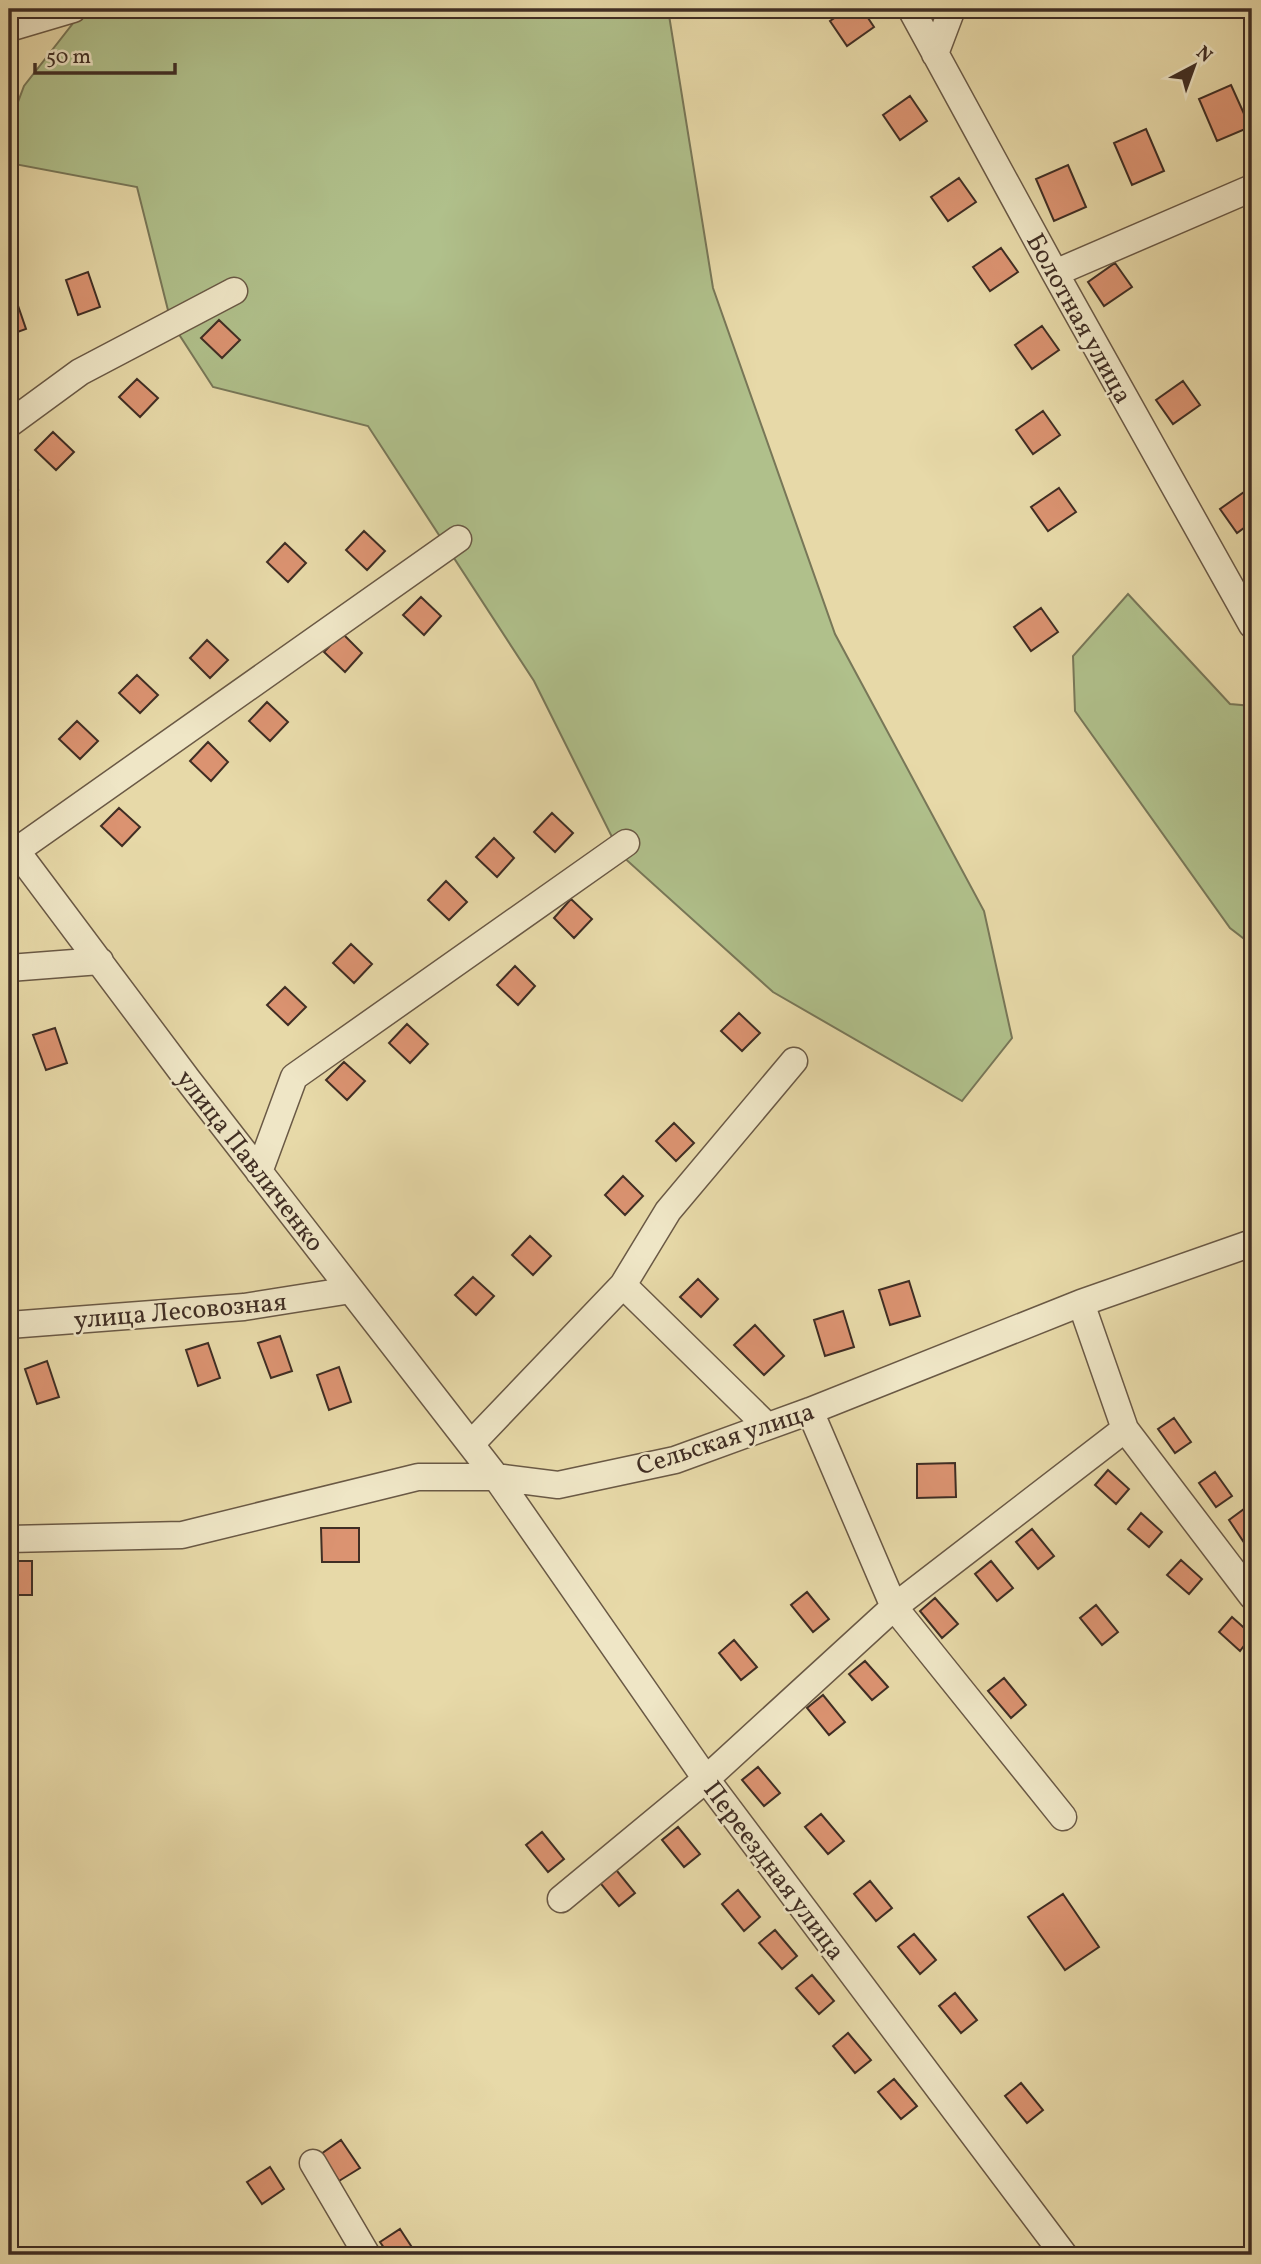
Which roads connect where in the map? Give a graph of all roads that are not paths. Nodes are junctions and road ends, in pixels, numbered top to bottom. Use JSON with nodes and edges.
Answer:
{"nodes":[{"id":1,"x":73,"y":9,"type":"edge"},
{"id":2,"x":911,"y":9,"type":"edge"},
{"id":3,"x":951,"y":9,"type":"edge"},
{"id":4,"x":9,"y":28,"type":"edge"},
{"id":5,"x":935,"y":54,"type":"junction"},
{"id":6,"x":1252,"y":188,"type":"edge"},
{"id":7,"x":1055,"y":273,"type":"junction"},
{"id":8,"x":234,"y":291,"type":"dead end"},
{"id":9,"x":9,"y":424,"type":"edge"},
{"id":10,"x":458,"y":539,"type":"dead end"},
{"id":11,"x":1252,"y":625,"type":"edge"},
{"id":12,"x":626,"y":843,"type":"dead end"},
{"id":13,"x":12,"y":846,"type":"edge"},
{"id":14,"x":100,"y":961,"type":"junction"},
{"id":15,"x":9,"y":968,"type":"edge"},
{"id":16,"x":794,"y":1061,"type":"dead end"},
{"id":17,"x":259,"y":1172,"type":"junction"},
{"id":18,"x":1252,"y":1243,"type":"edge"},
{"id":19,"x":623,"y":1285,"type":"junction"},
{"id":20,"x":351,"y":1290,"type":"junction"},
{"id":21,"x":1081,"y":1303,"type":"junction"},
{"id":22,"x":9,"y":1325,"type":"edge"},
{"id":23,"x":810,"y":1410,"type":"junction"},
{"id":24,"x":767,"y":1426,"type":"junction"},
{"id":25,"x":1125,"y":1429,"type":"junction"},
{"id":26,"x":471,"y":1444,"type":"junction"},
{"id":27,"x":496,"y":1477,"type":"junction"},
{"id":28,"x":9,"y":1539,"type":"edge"},
{"id":29,"x":1252,"y":1596,"type":"edge"},
{"id":30,"x":894,"y":1608,"type":"junction"},
{"id":31,"x":706,"y":1779,"type":"junction"},
{"id":32,"x":1063,"y":1817,"type":"dead end"},
{"id":33,"x":561,"y":1899,"type":"dead end"},
{"id":34,"x":313,"y":2163,"type":"dead end"},
{"id":35,"x":367,"y":2255,"type":"edge"},
{"id":36,"x":1064,"y":2255,"type":"edge"}],
"edges":[{"from":1,"to":4,"type":"street"},
{"from":2,"to":5,"type":"street","name":"Болотная улица"},
{"from":3,"to":5,"type":"street"},
{"from":5,"to":7,"type":"street","name":"Болотная улица"},
{"from":6,"to":7,"type":"street"},
{"from":7,"to":11,"type":"street","name":"Болотная улица"},
{"from":8,"to":9,"type":"street"},
{"from":10,"to":13,"type":"street"},
{"from":12,"to":17,"type":"street"},
{"from":13,"to":14,"type":"street","name":"улица Павличенко"},
{"from":14,"to":15,"type":"street"},
{"from":14,"to":17,"type":"street","name":"улица Павличенко"},
{"from":16,"to":19,"type":"street"},
{"from":17,"to":20,"type":"street","name":"улица Павличенко"},
{"from":18,"to":21,"type":"street","name":"Сельская улица"},
{"from":19,"to":24,"type":"street"},
{"from":19,"to":26,"type":"street"},
{"from":20,"to":22,"type":"street","name":"улица Лесовозная"},
{"from":20,"to":26,"type":"street","name":"улица Павличенко"},
{"from":21,"to":23,"type":"street","name":"Сельская улица"},
{"from":21,"to":25,"type":"street"},
{"from":23,"to":24,"type":"street","name":"Сельская улица"},
{"from":23,"to":30,"type":"street"},
{"from":24,"to":27,"type":"street","name":"Сельская улица"},
{"from":25,"to":29,"type":"street"},
{"from":25,"to":30,"type":"street"},
{"from":26,"to":27,"type":"street","name":"улица Павличенко"},
{"from":27,"to":28,"type":"street","name":"Сельская улица"},
{"from":27,"to":31,"type":"street","name":"Переездная улица"},
{"from":30,"to":31,"type":"street"},
{"from":30,"to":32,"type":"street"},
{"from":31,"to":33,"type":"street"},
{"from":31,"to":36,"type":"street","name":"Переездная улица"},
{"from":34,"to":35,"type":"street"}]}
